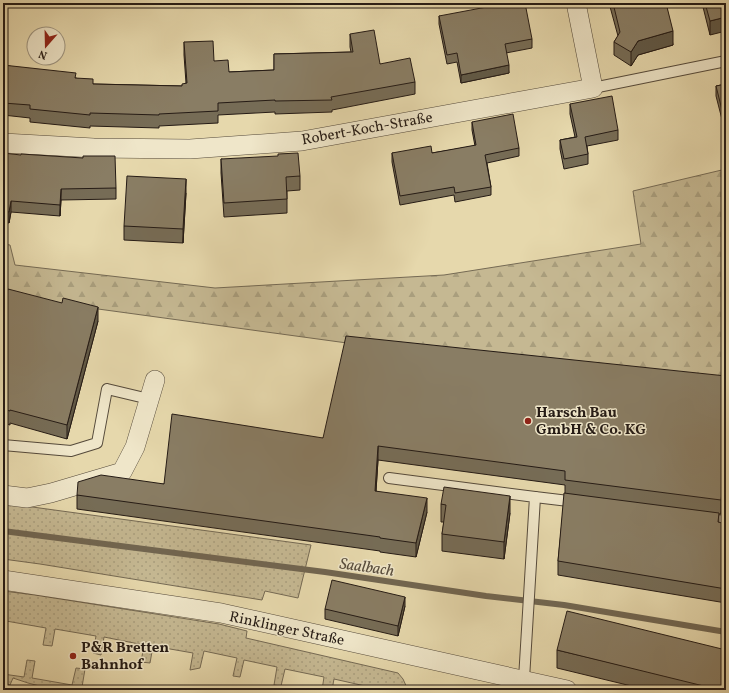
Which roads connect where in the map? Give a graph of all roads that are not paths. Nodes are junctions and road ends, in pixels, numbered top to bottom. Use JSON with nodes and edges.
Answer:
{"nodes":[{"id":1,"x":576,"y":3,"type":"edge"},
{"id":2,"x":726,"y":61,"type":"edge"},
{"id":3,"x":593,"y":88,"type":"junction"},
{"id":4,"x":3,"y":143,"type":"edge"},
{"id":5,"x":155,"y":380,"type":"dead end"},
{"id":6,"x":149,"y":399,"type":"junction"},
{"id":7,"x":3,"y":445,"type":"edge"},
{"id":8,"x":389,"y":478,"type":"dead end"},
{"id":9,"x":3,"y":495,"type":"edge"},
{"id":10,"x":535,"y":497,"type":"junction"},
{"id":11,"x":588,"y":504,"type":"edge"},
{"id":12,"x":695,"y":518,"type":"edge"},
{"id":13,"x":726,"y":522,"type":"edge"},
{"id":14,"x":3,"y":580,"type":"edge"},
{"id":15,"x":524,"y":680,"type":"junction"},
{"id":16,"x":567,"y":690,"type":"edge"}],
"edges":[{"from":1,"to":3,"type":"street"},
{"from":2,"to":3,"type":"lane","name":"Robert-Koch-Straße"},
{"from":3,"to":4,"type":"street","name":"Robert-Koch-Straße"},
{"from":5,"to":6,"type":"street"},
{"from":6,"to":7,"type":"lane"},
{"from":6,"to":9,"type":"street"},
{"from":8,"to":10,"type":"lane"},
{"from":10,"to":11,"type":"lane"},
{"from":10,"to":15,"type":"lane"},
{"from":12,"to":13,"type":"lane"},
{"from":14,"to":15,"type":"street","name":"Rinklinger Straße"},
{"from":15,"to":16,"type":"street","name":"Rinklinger Straße"}]}
